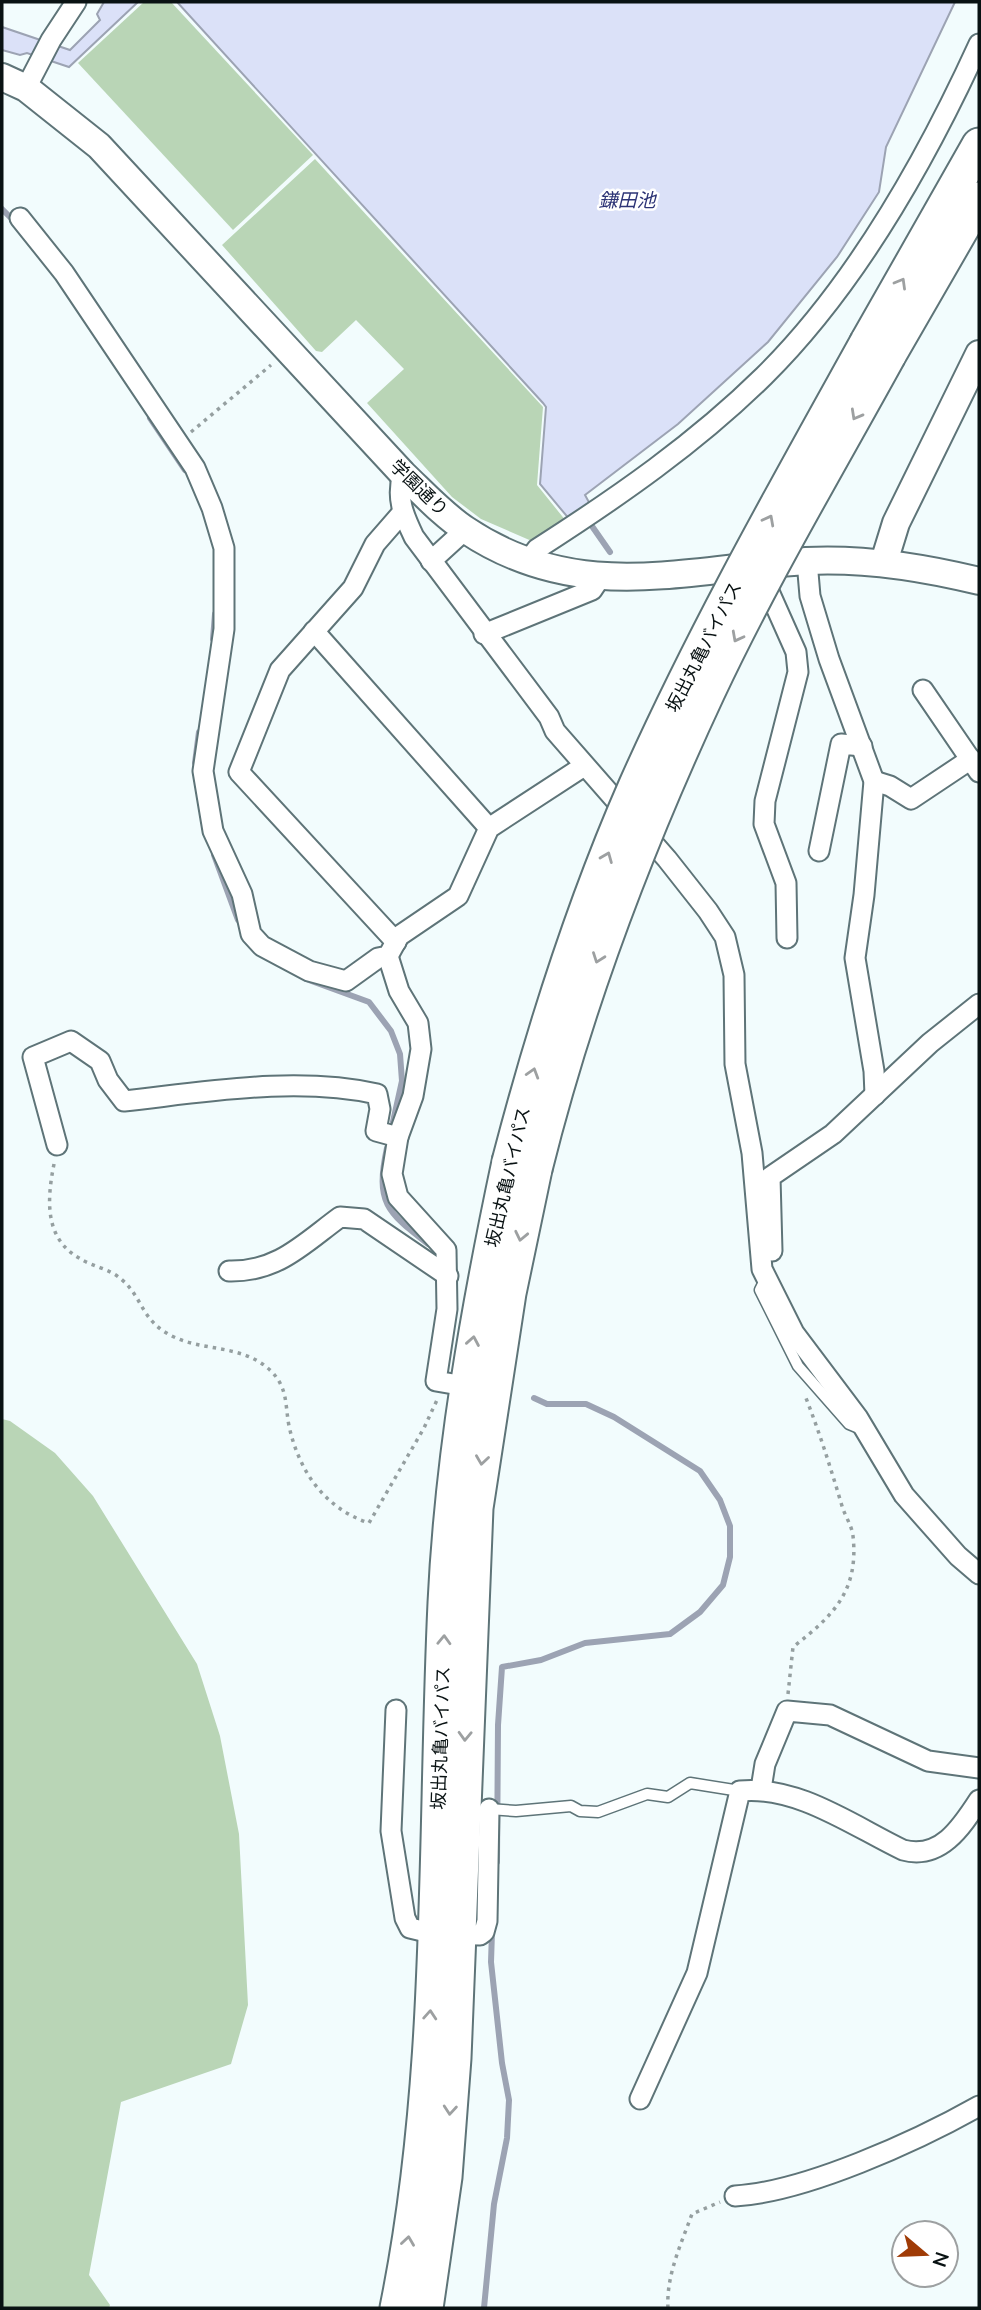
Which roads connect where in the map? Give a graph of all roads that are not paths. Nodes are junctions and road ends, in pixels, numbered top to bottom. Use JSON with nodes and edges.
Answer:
{"nodes":[{"id":1,"x":76,"y":2,"type":"edge"},
{"id":2,"x":979,"y":44,"type":"edge"},
{"id":3,"x":2,"y":77,"type":"edge"},
{"id":4,"x":26,"y":88,"type":"junction"},
{"id":5,"x":977,"y":147,"type":"edge"},
{"id":6,"x":979,"y":201,"type":"edge"},
{"id":7,"x":20,"y":218,"type":"dead end"},
{"id":8,"x":878,"y":349,"type":"junction"},
{"id":9,"x":979,"y":354,"type":"edge"},
{"id":10,"x":403,"y":474,"type":"junction"},
{"id":11,"x":402,"y":513,"type":"junction"},
{"id":12,"x":465,"y":530,"type":"junction"},
{"id":13,"x":431,"y":561,"type":"junction"},
{"id":14,"x":528,"y":561,"type":"junction"},
{"id":15,"x":807,"y":561,"type":"junction"},
{"id":16,"x":884,"y":562,"type":"junction"},
{"id":17,"x":760,"y":566,"type":"junction"},
{"id":18,"x":600,"y":578,"type":"junction"},
{"id":19,"x":979,"y":581,"type":"edge"},
{"id":20,"x":314,"y":631,"type":"junction"},
{"id":21,"x":484,"y":634,"type":"junction"},
{"id":22,"x":923,"y":690,"type":"dead end"},
{"id":23,"x":862,"y":746,"type":"junction"},
{"id":24,"x":584,"y":766,"type":"junction"},
{"id":25,"x":975,"y":766,"type":"edge"},
{"id":26,"x":874,"y":781,"type":"junction"},
{"id":27,"x":489,"y":828,"type":"junction"},
{"id":28,"x":819,"y":852,"type":"dead end"},
{"id":29,"x":787,"y":938,"type":"dead end"},
{"id":30,"x":392,"y":949,"type":"junction"},
{"id":31,"x":979,"y":1004,"type":"edge"},
{"id":32,"x":875,"y":1095,"type":"junction"},
{"id":33,"x":391,"y":1135,"type":"junction"},
{"id":34,"x":57,"y":1144,"type":"road end"},
{"id":35,"x":522,"y":1166,"type":"junction"},
{"id":36,"x":229,"y":1271,"type":"dead end"},
{"id":37,"x":764,"y":1273,"type":"junction"},
{"id":38,"x":448,"y":1276,"type":"junction"},
{"id":39,"x":454,"y":1384,"type":"junction"},
{"id":40,"x":867,"y":1432,"type":"junction"},
{"id":41,"x":979,"y":1574,"type":"edge"},
{"id":42,"x":396,"y":1710,"type":"dead end"},
{"id":43,"x":979,"y":1768,"type":"edge"},
{"id":44,"x":761,"y":1789,"type":"junction"},
{"id":45,"x":740,"y":1791,"type":"junction"},
{"id":46,"x":979,"y":1800,"type":"edge"},
{"id":47,"x":495,"y":1809,"type":"joint"},
{"id":48,"x":448,"y":1934,"type":"junction"},
{"id":49,"x":640,"y":2099,"type":"dead end"},
{"id":50,"x":979,"y":2106,"type":"edge"},
{"id":51,"x":735,"y":2196,"type":"road end"},
{"id":52,"x":397,"y":2308,"type":"edge"},
{"id":53,"x":426,"y":2308,"type":"edge"}],
"edges":[{"from":1,"to":4,"type":"street"},
{"from":2,"to":14,"type":"street"},
{"from":3,"to":4,"type":"street","name":"学園通り"},
{"from":4,"to":10,"type":"street","name":"学園通り"},
{"from":8,"to":5,"type":"highway","name":"坂出丸亀バイパス","one_way":true},
{"from":6,"to":8,"type":"highway","name":"坂出丸亀バイパス"},
{"from":7,"to":30,"type":"street"},
{"from":8,"to":35,"type":"highway","name":"坂出丸亀バイパス","bridge":true},
{"from":9,"to":16,"type":"street"},
{"from":10,"to":11,"type":"street"},
{"from":10,"to":12,"type":"street","name":"学園通り"},
{"from":11,"to":13,"type":"street"},
{"from":11,"to":20,"type":"street"},
{"from":12,"to":13,"type":"street"},
{"from":12,"to":14,"type":"street","name":"学園通り"},
{"from":13,"to":21,"type":"street"},
{"from":14,"to":18,"type":"street","name":"学園通り"},
{"from":15,"to":16,"type":"street","name":"学園通り"},
{"from":15,"to":17,"type":"street","name":"学園通り"},
{"from":15,"to":23,"type":"street"},
{"from":16,"to":19,"type":"street","name":"学園通り"},
{"from":17,"to":18,"type":"street","name":"学園通り"},
{"from":17,"to":29,"type":"street"},
{"from":18,"to":21,"type":"street"},
{"from":20,"to":27,"type":"street"},
{"from":20,"to":30,"type":"street"},
{"from":21,"to":24,"type":"street"},
{"from":22,"to":25,"type":"street"},
{"from":23,"to":26,"type":"street"},
{"from":23,"to":28,"type":"street"},
{"from":24,"to":27,"type":"street"},
{"from":24,"to":37,"type":"street"},
{"from":25,"to":26,"type":"street"},
{"from":26,"to":32,"type":"street"},
{"from":27,"to":30,"type":"street"},
{"from":30,"to":33,"type":"street"},
{"from":31,"to":32,"type":"street"},
{"from":32,"to":37,"type":"street"},
{"from":33,"to":34,"type":"street"},
{"from":33,"to":38,"type":"street"},
{"from":39,"to":35,"type":"highway","name":"坂出丸亀バイパス","one_way":true},
{"from":35,"to":48,"type":"highway","name":"坂出丸亀バイパス","one_way":true},
{"from":36,"to":38,"type":"street"},
{"from":37,"to":40,"type":"street"},
{"from":37,"to":40,"type":"lane"},
{"from":38,"to":39,"type":"street"},
{"from":48,"to":39,"type":"highway","name":"坂出丸亀バイパス","one_way":true},
{"from":40,"to":41,"type":"street"},
{"from":42,"to":48,"type":"street"},
{"from":43,"to":44,"type":"street"},
{"from":44,"to":45,"type":"street"},
{"from":44,"to":46,"type":"street"},
{"from":45,"to":47,"type":"lane"},
{"from":45,"to":49,"type":"street"},
{"from":47,"to":48,"type":"street"},
{"from":52,"to":48,"type":"highway","name":"坂出丸亀バイパス","one_way":true},
{"from":48,"to":53,"type":"highway","name":"坂出丸亀バイパス","one_way":true},
{"from":50,"to":51,"type":"street"}]}
